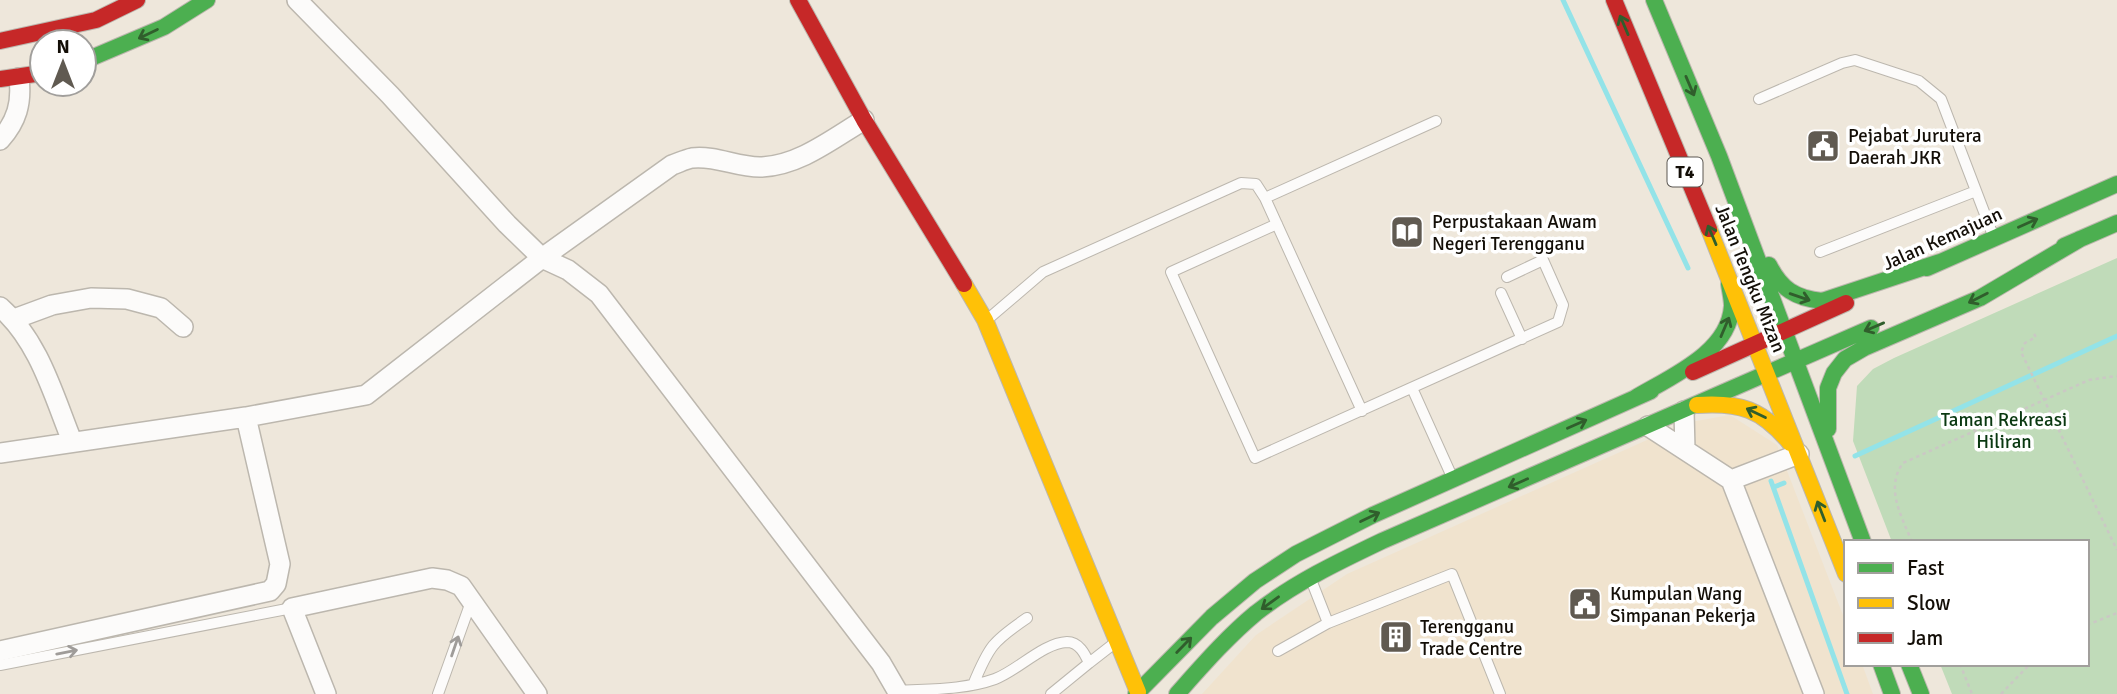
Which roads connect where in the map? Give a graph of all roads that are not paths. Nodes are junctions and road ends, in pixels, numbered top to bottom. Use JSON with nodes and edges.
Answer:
{"nodes":[{"id":1,"x":137,"y":0,"type":"edge"},
{"id":2,"x":207,"y":0,"type":"edge"},
{"id":3,"x":297,"y":0,"type":"edge"},
{"id":4,"x":798,"y":0,"type":"edge"},
{"id":5,"x":1614,"y":0,"type":"edge"},
{"id":6,"x":1655,"y":0,"type":"edge"},
{"id":7,"x":0,"y":41,"type":"edge"},
{"id":8,"x":98,"y":56,"type":"edge"},
{"id":9,"x":28,"y":75,"type":"edge"},
{"id":10,"x":10,"y":78,"type":"edge"},
{"id":11,"x":1759,"y":99,"type":"dead end"},
{"id":12,"x":864,"y":120,"type":"junction"},
{"id":13,"x":1436,"y":121,"type":"dead end"},
{"id":14,"x":0,"y":141,"type":"edge"},
{"id":15,"x":1719,"y":156,"type":"junction"},
{"id":16,"x":2117,"y":184,"type":"edge"},
{"id":17,"x":1976,"y":191,"type":"junction"},
{"id":18,"x":1265,"y":198,"type":"junction"},
{"id":19,"x":2117,"y":223,"type":"edge"},
{"id":20,"x":1277,"y":224,"type":"junction"},
{"id":21,"x":1994,"y":238,"type":"junction"},
{"id":22,"x":2080,"y":239,"type":"junction"},
{"id":23,"x":1820,"y":252,"type":"dead end"},
{"id":24,"x":542,"y":258,"type":"junction"},
{"id":25,"x":1943,"y":261,"type":"junction"},
{"id":26,"x":1727,"y":273,"type":"junction"},
{"id":27,"x":1507,"y":277,"type":"dead end"},
{"id":28,"x":1501,"y":293,"type":"dead end"},
{"id":29,"x":7,"y":313,"type":"edge"},
{"id":30,"x":985,"y":320,"type":"junction"},
{"id":31,"x":183,"y":327,"type":"dead end"},
{"id":32,"x":1784,"y":331,"type":"junction"},
{"id":33,"x":1521,"y":339,"type":"junction"},
{"id":34,"x":1755,"y":344,"type":"junction"},
{"id":35,"x":1796,"y":361,"type":"junction"},
{"id":36,"x":1767,"y":373,"type":"junction"},
{"id":37,"x":1412,"y":388,"type":"junction"},
{"id":38,"x":1635,"y":398,"type":"junction"},
{"id":39,"x":1690,"y":408,"type":"junction"},
{"id":40,"x":1362,"y":411,"type":"junction"},
{"id":41,"x":246,"y":417,"type":"junction"},
{"id":42,"x":1648,"y":426,"type":"junction"},
{"id":43,"x":72,"y":440,"type":"junction"},
{"id":44,"x":1685,"y":450,"type":"junction"},
{"id":45,"x":0,"y":453,"type":"edge"},
{"id":46,"x":1799,"y":454,"type":"junction"},
{"id":47,"x":1831,"y":457,"type":"junction"},
{"id":48,"x":1453,"y":479,"type":"junction"},
{"id":49,"x":1731,"y":480,"type":"junction"},
{"id":50,"x":1862,"y":540,"type":"edge"},
{"id":51,"x":1844,"y":569,"type":"edge"},
{"id":52,"x":1310,"y":577,"type":"junction"},
{"id":53,"x":472,"y":598,"type":"junction"},
{"id":54,"x":292,"y":608,"type":"junction"},
{"id":55,"x":1027,"y":618,"type":"dead end"},
{"id":56,"x":1328,"y":624,"type":"junction"},
{"id":57,"x":1117,"y":641,"type":"junction"},
{"id":58,"x":0,"y":650,"type":"edge"},
{"id":59,"x":1278,"y":651,"type":"dead end"},
{"id":60,"x":1089,"y":663,"type":"junction"},
{"id":61,"x":0,"y":665,"type":"edge"},
{"id":62,"x":1882,"y":666,"type":"edge"},
{"id":63,"x":1910,"y":666,"type":"edge"},
{"id":64,"x":973,"y":685,"type":"junction"},
{"id":65,"x":899,"y":692,"type":"edge"},
{"id":66,"x":1137,"y":693,"type":"edge"},
{"id":67,"x":326,"y":694,"type":"edge"},
{"id":68,"x":438,"y":694,"type":"edge"},
{"id":69,"x":537,"y":694,"type":"edge"},
{"id":70,"x":1051,"y":694,"type":"edge"},
{"id":71,"x":1177,"y":694,"type":"edge"},
{"id":72,"x":1500,"y":694,"type":"edge"},
{"id":73,"x":1814,"y":694,"type":"edge"},
{"id":74,"x":1892,"y":694,"type":"edge"},
{"id":75,"x":1921,"y":694,"type":"edge"}],
"edges":[{"from":1,"to":7,"type":"main road"},
{"from":2,"to":8,"type":"main road","one_way":true},
{"from":3,"to":24,"type":"street"},
{"from":4,"to":12,"type":"main road"},
{"from":26,"to":5,"type":"main road","name":"Jalan Tengku Mizan","number":"T4","one_way":true},
{"from":6,"to":15,"type":"main road","name":"Jalan Tengku Mizan","number":"T4","one_way":true},
{"from":9,"to":10,"type":"main road"},
{"from":10,"to":14,"type":"street"},
{"from":11,"to":17,"type":"lane"},
{"from":12,"to":24,"type":"street"},
{"from":12,"to":30,"type":"main road"},
{"from":13,"to":18,"type":"lane"},
{"from":15,"to":25,"type":"main road","one_way":true},
{"from":15,"to":32,"type":"main road","name":"Jalan Tengku Mizan","number":"T4"},
{"from":21,"to":16,"type":"main road","name":"Jalan Kemajuan","one_way":true},
{"from":17,"to":21,"type":"lane"},
{"from":17,"to":23,"type":"lane"},
{"from":18,"to":20,"type":"lane"},
{"from":18,"to":30,"type":"lane"},
{"from":19,"to":22,"type":"main road"},
{"from":20,"to":40,"type":"lane"},
{"from":20,"to":40,"type":"lane"},
{"from":21,"to":25,"type":"main road","name":"Jalan Kemajuan"},
{"from":22,"to":35,"type":"main road","one_way":true},
{"from":22,"to":47,"type":"main road","one_way":true},
{"from":24,"to":41,"type":"street"},
{"from":24,"to":65,"type":"street"},
{"from":25,"to":32,"type":"main road","name":"Jalan Kemajuan"},
{"from":26,"to":34,"type":"main road","name":"Jalan Tengku Mizan","number":"T4"},
{"from":38,"to":26,"type":"main road","one_way":true},
{"from":27,"to":33,"type":"lane"},
{"from":28,"to":33,"type":"lane"},
{"from":29,"to":31,"type":"street"},
{"from":29,"to":43,"type":"street"},
{"from":30,"to":57,"type":"main road"},
{"from":32,"to":34,"type":"main road","name":"Jalan Kemajuan"},
{"from":32,"to":35,"type":"main road","name":"Jalan Tengku Mizan","number":"T4"},
{"from":33,"to":37,"type":"lane"},
{"from":34,"to":36,"type":"main road","name":"Jalan Tengku Mizan","number":"T4"},
{"from":34,"to":38,"type":"main road","name":"Jalan Kemajuan"},
{"from":35,"to":36,"type":"main road"},
{"from":35,"to":47,"type":"main road","name":"Jalan Tengku Mizan","number":"T4"},
{"from":36,"to":39,"type":"main road"},
{"from":36,"to":46,"type":"main road","name":"Jalan Tengku Mizan","number":"T4"},
{"from":37,"to":40,"type":"lane"},
{"from":37,"to":48,"type":"lane"},
{"from":48,"to":38,"type":"main road","one_way":true},
{"from":39,"to":42,"type":"main road"},
{"from":39,"to":44,"type":"street"},
{"from":46,"to":39,"type":"main road","one_way":true},
{"from":41,"to":43,"type":"street"},
{"from":41,"to":58,"type":"street"},
{"from":42,"to":44,"type":"street"},
{"from":42,"to":52,"type":"main road","one_way":true},
{"from":43,"to":45,"type":"street"},
{"from":44,"to":49,"type":"street"},
{"from":46,"to":49,"type":"street"},
{"from":51,"to":46,"type":"main road","name":"Jalan Tengku Mizan","number":"T4","one_way":true},
{"from":47,"to":50,"type":"main road","name":"Jalan Tengku Mizan","number":"T4"},
{"from":66,"to":48,"type":"main road","one_way":true},
{"from":49,"to":73,"type":"street"},
{"from":52,"to":56,"type":"lane"},
{"from":52,"to":71,"type":"main road","one_way":true},
{"from":53,"to":54,"type":"street"},
{"from":68,"to":53,"type":"lane","one_way":true},
{"from":53,"to":69,"type":"street"},
{"from":61,"to":54,"type":"lane","one_way":true},
{"from":54,"to":67,"type":"street"},
{"from":55,"to":64,"type":"lane"},
{"from":56,"to":59,"type":"lane"},
{"from":56,"to":72,"type":"lane"},
{"from":57,"to":60,"type":"lane"},
{"from":57,"to":66,"type":"main road"},
{"from":60,"to":64,"type":"lane"},
{"from":60,"to":70,"type":"lane"},
{"from":62,"to":74,"type":"main road"},
{"from":63,"to":75,"type":"main road"},
{"from":64,"to":65,"type":"lane"}]}
